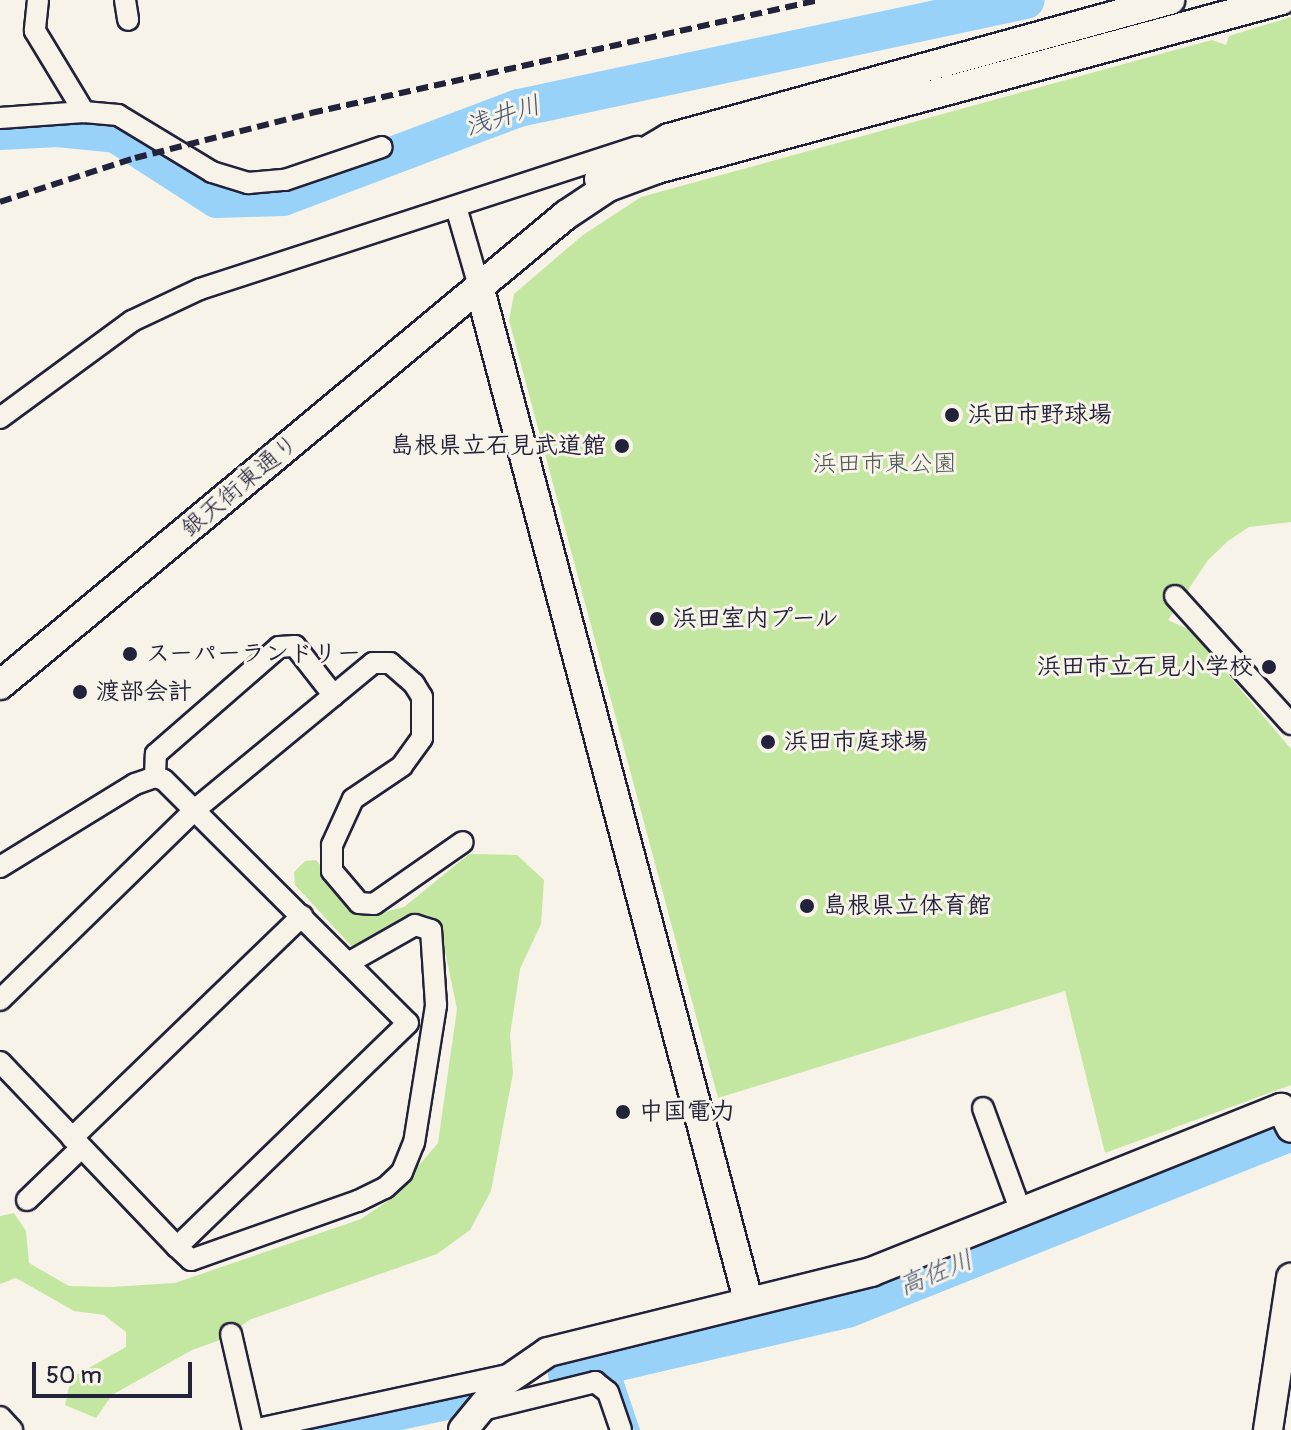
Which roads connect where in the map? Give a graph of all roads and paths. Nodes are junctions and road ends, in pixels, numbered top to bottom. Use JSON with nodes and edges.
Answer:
{"nodes":[{"id":1,"x":38,"y":0,"type":"edge"},
{"id":2,"x":1170,"y":0,"type":"edge"},
{"id":3,"x":1282,"y":0,"type":"edge"},
{"id":4,"x":84,"y":112,"type":"junction"},
{"id":5,"x":0,"y":118,"type":"edge"},
{"id":6,"x":669,"y":138,"type":"junction"},
{"id":7,"x":382,"y":147,"type":"dead end"},
{"id":8,"x":456,"y":207,"type":"junction"},
{"id":9,"x":566,"y":215,"type":"junction"},
{"id":10,"x":479,"y":286,"type":"junction"},
{"id":11,"x":0,"y":418,"type":"edge"},
{"id":12,"x":1175,"y":596,"type":"dead end"},
{"id":13,"x":0,"y":685,"type":"edge"},
{"id":14,"x":334,"y":696,"type":"junction"},
{"id":15,"x":1291,"y":724,"type":"edge"},
{"id":16,"x":155,"y":777,"type":"junction"},
{"id":17,"x":197,"y":808,"type":"junction"},
{"id":18,"x":463,"y":842,"type":"dead end"},
{"id":19,"x":0,"y":867,"type":"edge"},
{"id":20,"x":302,"y":916,"type":"junction"},
{"id":21,"x":348,"y":963,"type":"junction"},
{"id":22,"x":0,"y":1000,"type":"edge"},
{"id":23,"x":408,"y":1023,"type":"junction"},
{"id":24,"x":430,"y":1044,"type":"junction"},
{"id":25,"x":0,"y":1062,"type":"edge"},
{"id":26,"x":983,"y":1108,"type":"dead end"},
{"id":27,"x":1288,"y":1115,"type":"edge"},
{"id":28,"x":76,"y":1143,"type":"junction"},
{"id":29,"x":27,"y":1200,"type":"dead end"},
{"id":30,"x":1021,"y":1212,"type":"junction"},
{"id":31,"x":177,"y":1247,"type":"junction"},
{"id":32,"x":1291,"y":1278,"type":"edge"},
{"id":33,"x":748,"y":1300,"type":"junction"},
{"id":34,"x":231,"y":1334,"type":"dead end"},
{"id":35,"x":514,"y":1374,"type":"junction"},
{"id":36,"x":0,"y":1417,"type":"edge"},
{"id":37,"x":470,"y":1420,"type":"edge"},
{"id":38,"x":12,"y":1430,"type":"edge"},
{"id":39,"x":253,"y":1430,"type":"edge"},
{"id":40,"x":621,"y":1430,"type":"edge"},
{"id":41,"x":1268,"y":1430,"type":"edge"}],
"edges":[{"from":1,"to":4,"type":"street"},
{"from":2,"to":6,"type":"street"},
{"from":3,"to":9,"type":"street"},
{"from":4,"to":5,"type":"street"},
{"from":4,"to":7,"type":"street"},
{"from":6,"to":8,"type":"street"},
{"from":6,"to":9,"type":"street"},
{"from":8,"to":10,"type":"street"},
{"from":8,"to":11,"type":"street"},
{"from":9,"to":10,"type":"street","name":"銀天街東通り"},
{"from":10,"to":13,"type":"street","name":"銀天街東通り"},
{"from":10,"to":33,"type":"street"},
{"from":12,"to":15,"type":"street"},
{"from":14,"to":16,"type":"street"},
{"from":14,"to":17,"type":"street"},
{"from":14,"to":18,"type":"street"},
{"from":16,"to":17,"type":"street"},
{"from":16,"to":19,"type":"street"},
{"from":17,"to":20,"type":"street"},
{"from":17,"to":22,"type":"street"},
{"from":20,"to":21,"type":"street"},
{"from":20,"to":28,"type":"street"},
{"from":21,"to":23,"type":"street"},
{"from":21,"to":24,"type":"street"},
{"from":23,"to":24,"type":"street"},
{"from":23,"to":31,"type":"street"},
{"from":24,"to":31,"type":"street"},
{"from":25,"to":28,"type":"street"},
{"from":26,"to":30,"type":"street"},
{"from":27,"to":30,"type":"street"},
{"from":28,"to":29,"type":"street"},
{"from":28,"to":31,"type":"street"},
{"from":30,"to":33,"type":"street"},
{"from":32,"to":41,"type":"street"},
{"from":33,"to":35,"type":"street"},
{"from":34,"to":39,"type":"street"},
{"from":35,"to":37,"type":"street"},
{"from":35,"to":39,"type":"street"},
{"from":36,"to":38,"type":"street"},
{"from":37,"to":40,"type":"street"}]}
